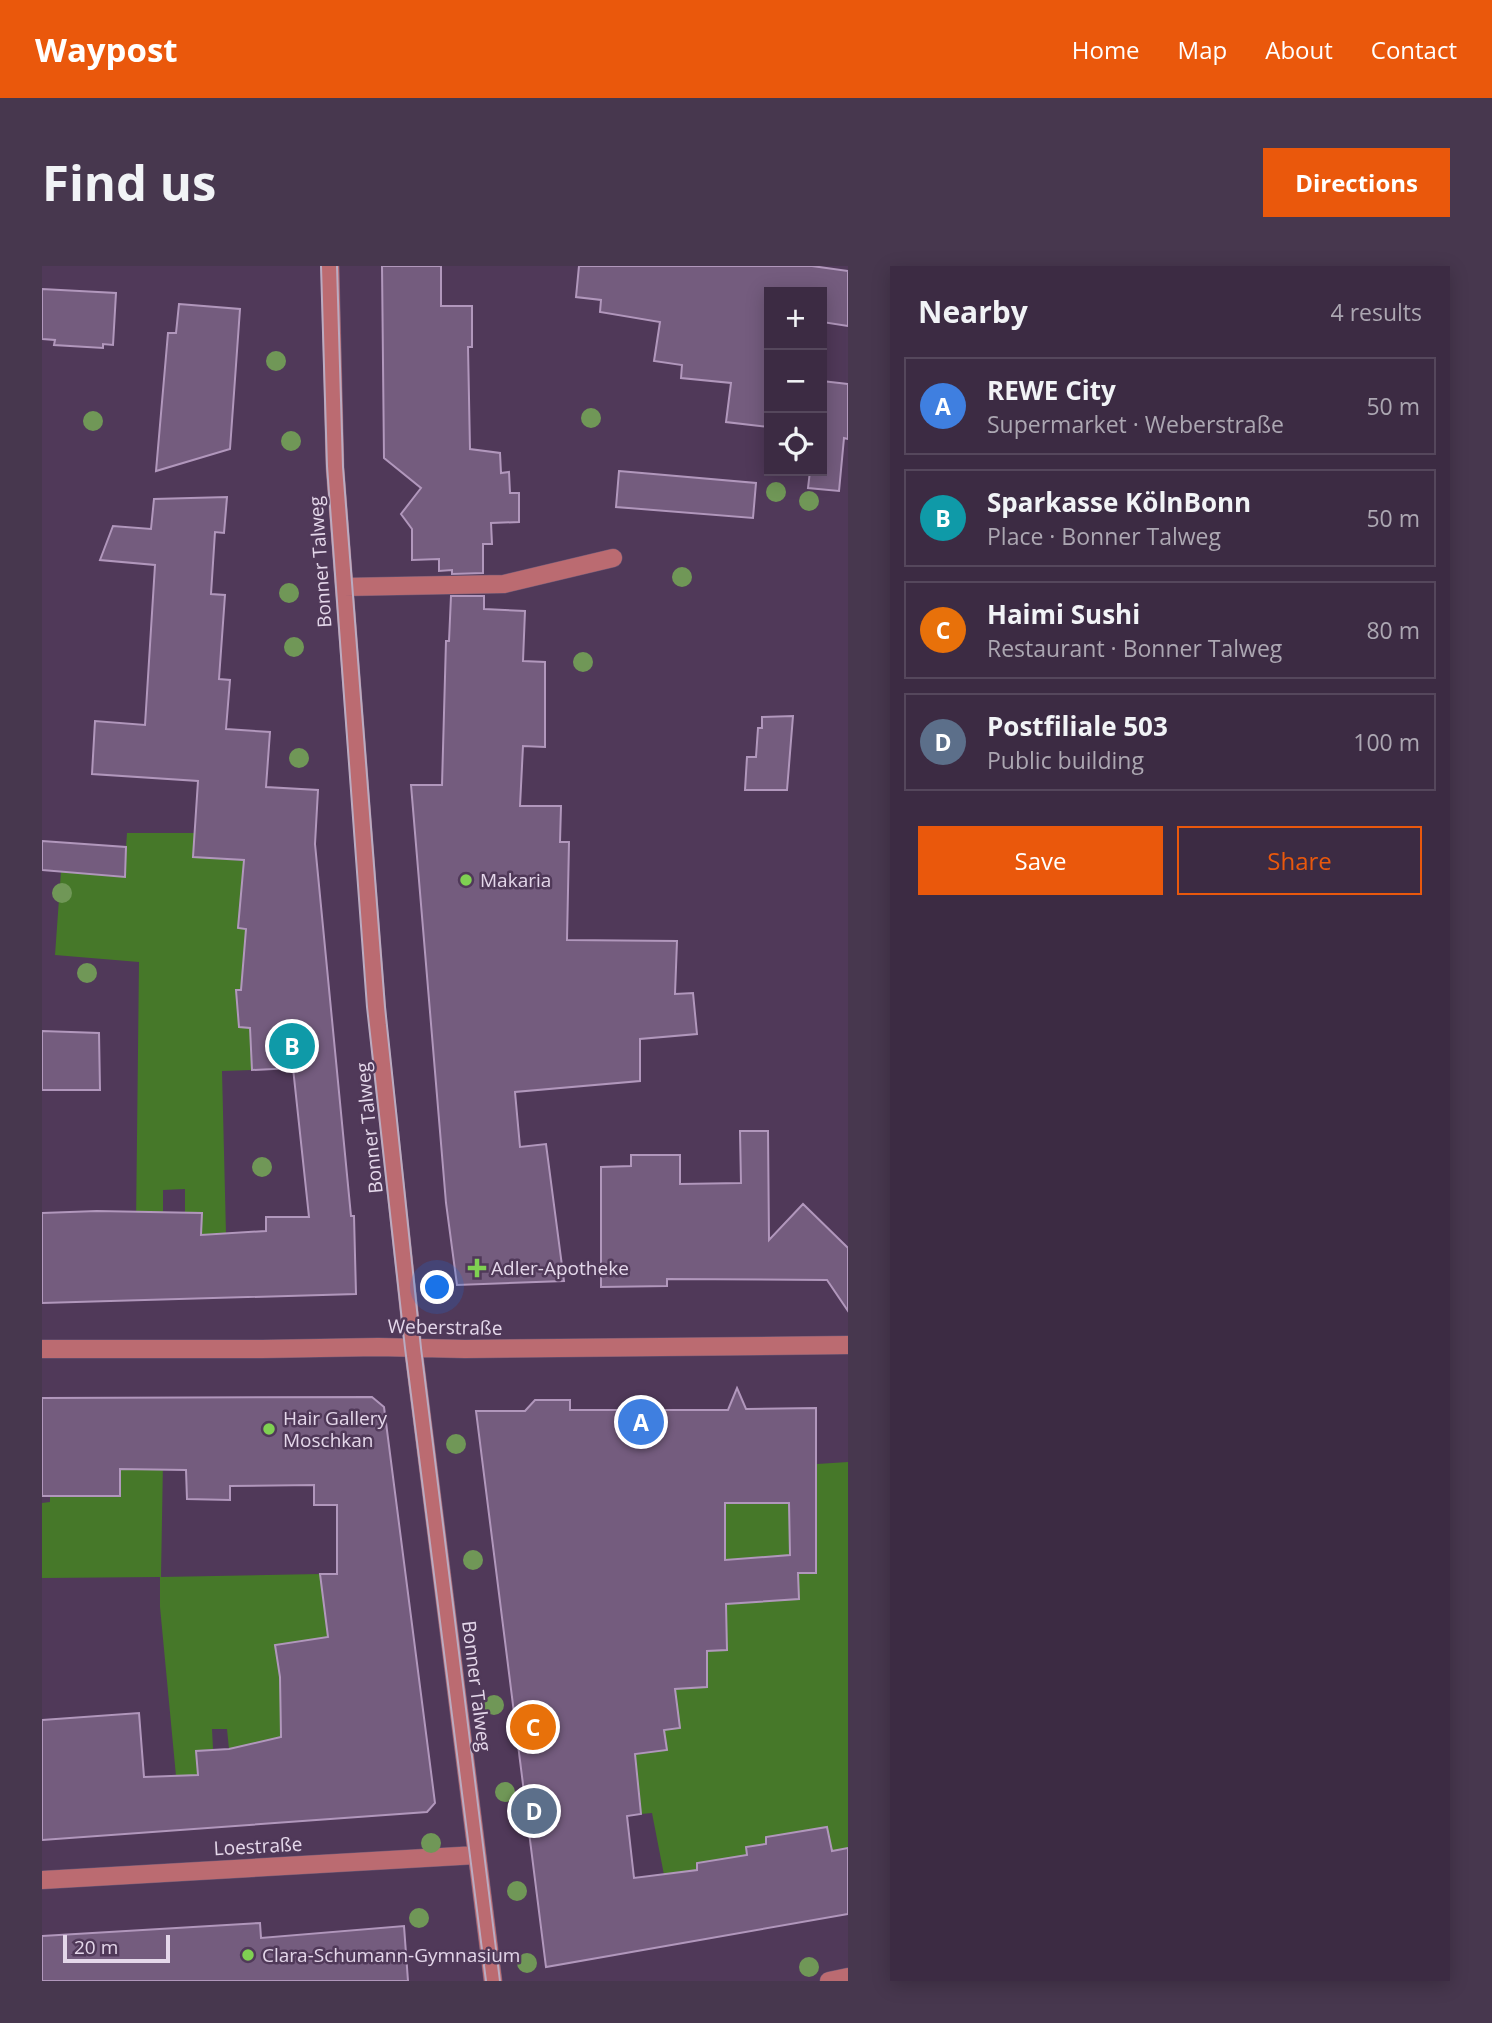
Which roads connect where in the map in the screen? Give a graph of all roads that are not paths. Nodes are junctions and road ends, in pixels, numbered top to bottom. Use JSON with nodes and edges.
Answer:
{"nodes":[{"id":1,"x":330,"y":266,"type":"edge"},
{"id":2,"x":613,"y":558,"type":"dead end"},
{"id":3,"x":344,"y":587,"type":"junction"},
{"id":4,"x":848,"y":1345,"type":"edge"},
{"id":5,"x":413,"y":1348,"type":"junction"},
{"id":6,"x":42,"y":1349,"type":"edge"},
{"id":7,"x":477,"y":1855,"type":"junction"},
{"id":8,"x":42,"y":1880,"type":"edge"},
{"id":9,"x":848,"y":1978,"type":"edge"},
{"id":10,"x":493,"y":1981,"type":"edge"},
{"id":11,"x":829,"y":1981,"type":"edge"}],
"edges":[{"from":1,"to":3,"type":"street","name":"Bonner Talweg"},
{"from":2,"to":3,"type":"street"},
{"from":3,"to":5,"type":"street","name":"Bonner Talweg"},
{"from":4,"to":5,"type":"street","name":"Weberstraße"},
{"from":5,"to":6,"type":"street","name":"Weberstraße"},
{"from":5,"to":7,"type":"street","name":"Bonner Talweg"},
{"from":7,"to":8,"type":"street","name":"Loestraße"},
{"from":7,"to":10,"type":"street","name":"Bonner Talweg"},
{"from":9,"to":11,"type":"street"}]}
